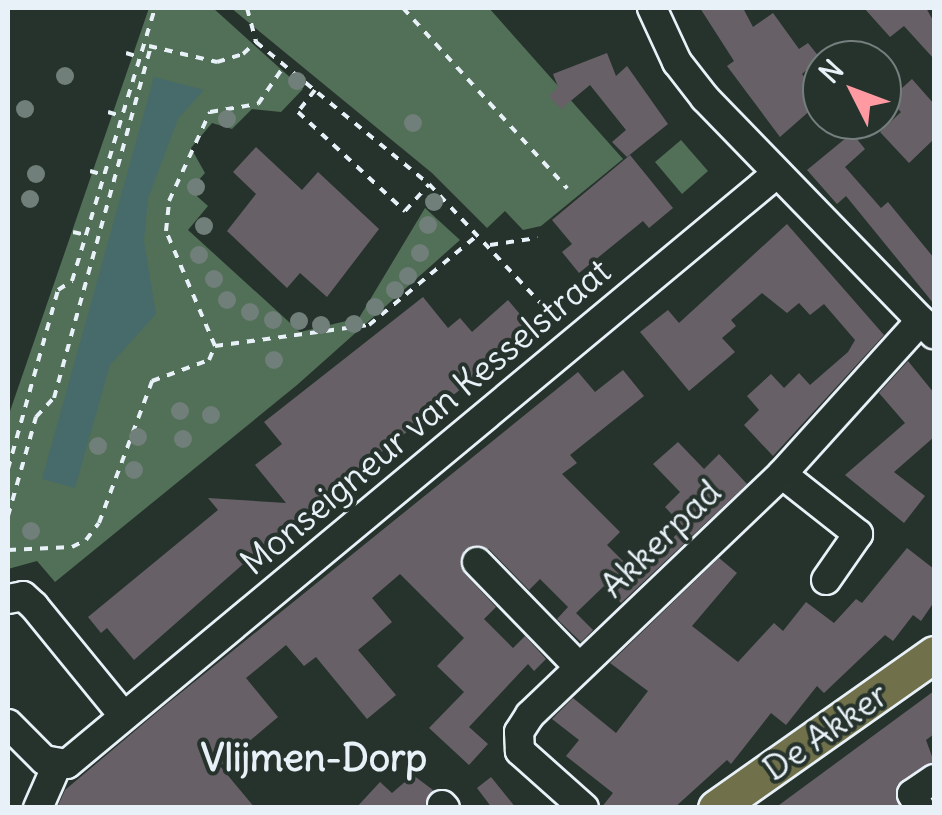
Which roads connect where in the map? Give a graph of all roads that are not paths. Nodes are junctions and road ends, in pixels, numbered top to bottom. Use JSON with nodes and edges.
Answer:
{"nodes":[{"id":1,"x":652,"y":8,"type":"edge"},
{"id":2,"x":775,"y":175,"type":"junction"},
{"id":3,"x":928,"y":327,"type":"edge"},
{"id":4,"x":782,"y":474,"type":"junction"},
{"id":5,"x":477,"y":562,"type":"dead end"},
{"id":6,"x":826,"y":580,"type":"dead end"},
{"id":7,"x":8,"y":599,"type":"edge"},
{"id":8,"x":934,"y":654,"type":"edge"},
{"id":9,"x":579,"y":666,"type":"junction"},
{"id":10,"x":122,"y":714,"type":"junction"},
{"id":11,"x":8,"y":724,"type":"edge"},
{"id":12,"x":57,"y":766,"type":"junction"},
{"id":13,"x":934,"y":779,"type":"edge"},
{"id":14,"x":38,"y":808,"type":"edge"},
{"id":15,"x":584,"y":808,"type":"edge"},
{"id":16,"x":716,"y":808,"type":"edge"},
{"id":17,"x":920,"y":808,"type":"edge"}],
"edges":[{"from":1,"to":2,"type":"street"},
{"from":2,"to":3,"type":"street"},
{"from":2,"to":10,"type":"street","name":"Monseigneur van Kesselstraat"},
{"from":3,"to":4,"type":"street","name":"Akkerpad"},
{"from":4,"to":6,"type":"street"},
{"from":4,"to":9,"type":"street","name":"Akkerpad"},
{"from":5,"to":9,"type":"street"},
{"from":7,"to":10,"type":"street"},
{"from":8,"to":16,"type":"main road","name":"De Akker"},
{"from":9,"to":15,"type":"street","name":"Akkerpad"},
{"from":10,"to":12,"type":"street","name":"Monseigneur van Kesselstraat"},
{"from":11,"to":12,"type":"street"},
{"from":12,"to":14,"type":"street"},
{"from":13,"to":17,"type":"street"}]}
